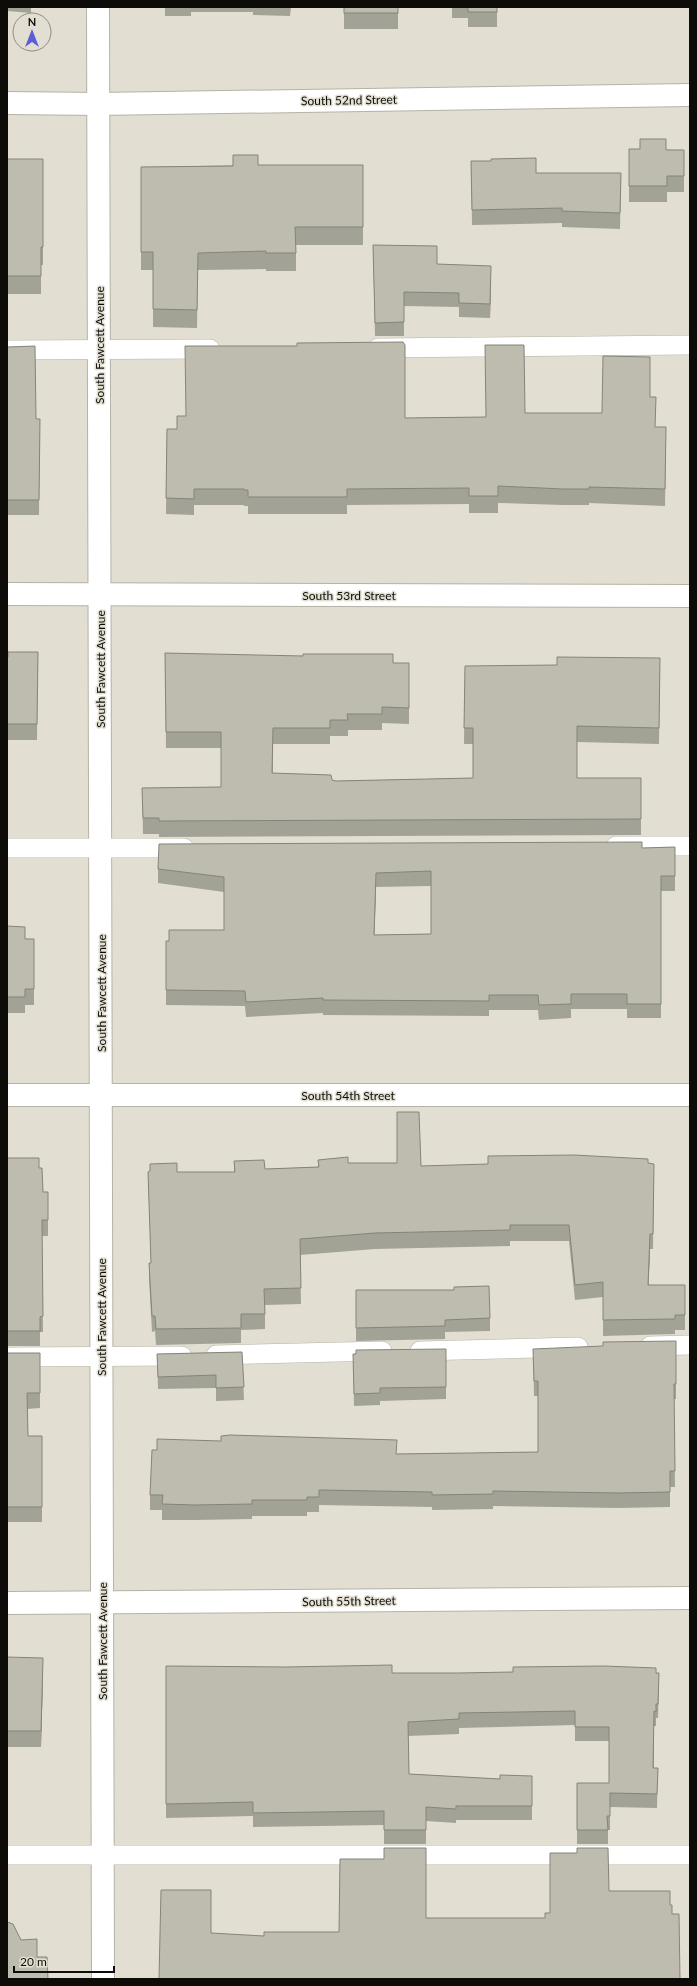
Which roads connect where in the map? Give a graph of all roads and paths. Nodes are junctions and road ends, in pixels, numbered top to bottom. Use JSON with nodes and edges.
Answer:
{"nodes":[{"id":1,"x":98,"y":7,"type":"edge"},
{"id":2,"x":690,"y":95,"type":"edge"},
{"id":3,"x":7,"y":103,"type":"edge"},
{"id":4,"x":98,"y":104,"type":"junction"},
{"id":5,"x":690,"y":345,"type":"edge"},
{"id":6,"x":363,"y":348,"type":"edge"},
{"id":7,"x":227,"y":349,"type":"edge"},
{"id":8,"x":7,"y":350,"type":"edge"},
{"id":9,"x":99,"y":350,"type":"junction"},
{"id":10,"x":7,"y":594,"type":"edge"},
{"id":11,"x":100,"y":594,"type":"junction"},
{"id":12,"x":690,"y":596,"type":"edge"},
{"id":13,"x":602,"y":846,"type":"edge"},
{"id":14,"x":690,"y":846,"type":"edge"},
{"id":15,"x":7,"y":848,"type":"edge"},
{"id":16,"x":100,"y":848,"type":"junction"},
{"id":17,"x":204,"y":848,"type":"edge"},
{"id":18,"x":101,"y":1094,"type":"junction"},
{"id":19,"x":7,"y":1095,"type":"edge"},
{"id":20,"x":690,"y":1095,"type":"edge"},
{"id":21,"x":690,"y":1345,"type":"edge"},
{"id":22,"x":634,"y":1346,"type":"edge"},
{"id":23,"x":594,"y":1347,"type":"edge"},
{"id":24,"x":7,"y":1357,"type":"edge"},
{"id":25,"x":101,"y":1357,"type":"junction"},
{"id":26,"x":690,"y":1598,"type":"edge"},
{"id":27,"x":7,"y":1603,"type":"edge"},
{"id":28,"x":102,"y":1604,"type":"junction"},
{"id":29,"x":7,"y":1855,"type":"edge"},
{"id":30,"x":102,"y":1855,"type":"junction"},
{"id":31,"x":690,"y":1855,"type":"edge"},
{"id":32,"x":103,"y":1979,"type":"edge"}],
"edges":[{"from":1,"to":4,"type":"street","name":"South Fawcett Avenue"},
{"from":2,"to":4,"type":"street","name":"South 52nd Street"},
{"from":3,"to":4,"type":"street","name":"South 52nd Street"},
{"from":4,"to":9,"type":"street","name":"South Fawcett Avenue"},
{"from":5,"to":6,"type":"lane"},
{"from":7,"to":9,"type":"lane"},
{"from":8,"to":9,"type":"lane"},
{"from":9,"to":11,"type":"street","name":"South Fawcett Avenue"},
{"from":10,"to":11,"type":"street","name":"South 53rd Street"},
{"from":11,"to":12,"type":"street","name":"South 53rd Street"},
{"from":11,"to":16,"type":"street","name":"South Fawcett Avenue"},
{"from":13,"to":14,"type":"lane"},
{"from":15,"to":16,"type":"lane"},
{"from":16,"to":17,"type":"lane"},
{"from":16,"to":18,"type":"street","name":"South Fawcett Avenue"},
{"from":18,"to":19,"type":"street","name":"South 54th Street"},
{"from":18,"to":20,"type":"street","name":"South 54th Street"},
{"from":18,"to":25,"type":"street","name":"South Fawcett Avenue"},
{"from":21,"to":22,"type":"lane"},
{"from":23,"to":25,"type":"lane"},
{"from":24,"to":25,"type":"lane"},
{"from":25,"to":28,"type":"street","name":"South Fawcett Avenue"},
{"from":26,"to":28,"type":"street","name":"South 55th Street"},
{"from":27,"to":28,"type":"street","name":"South 55th Street"},
{"from":28,"to":30,"type":"street","name":"South Fawcett Avenue"},
{"from":29,"to":30,"type":"lane"},
{"from":30,"to":31,"type":"lane"},
{"from":30,"to":32,"type":"street","name":"South Fawcett Avenue"}]}
